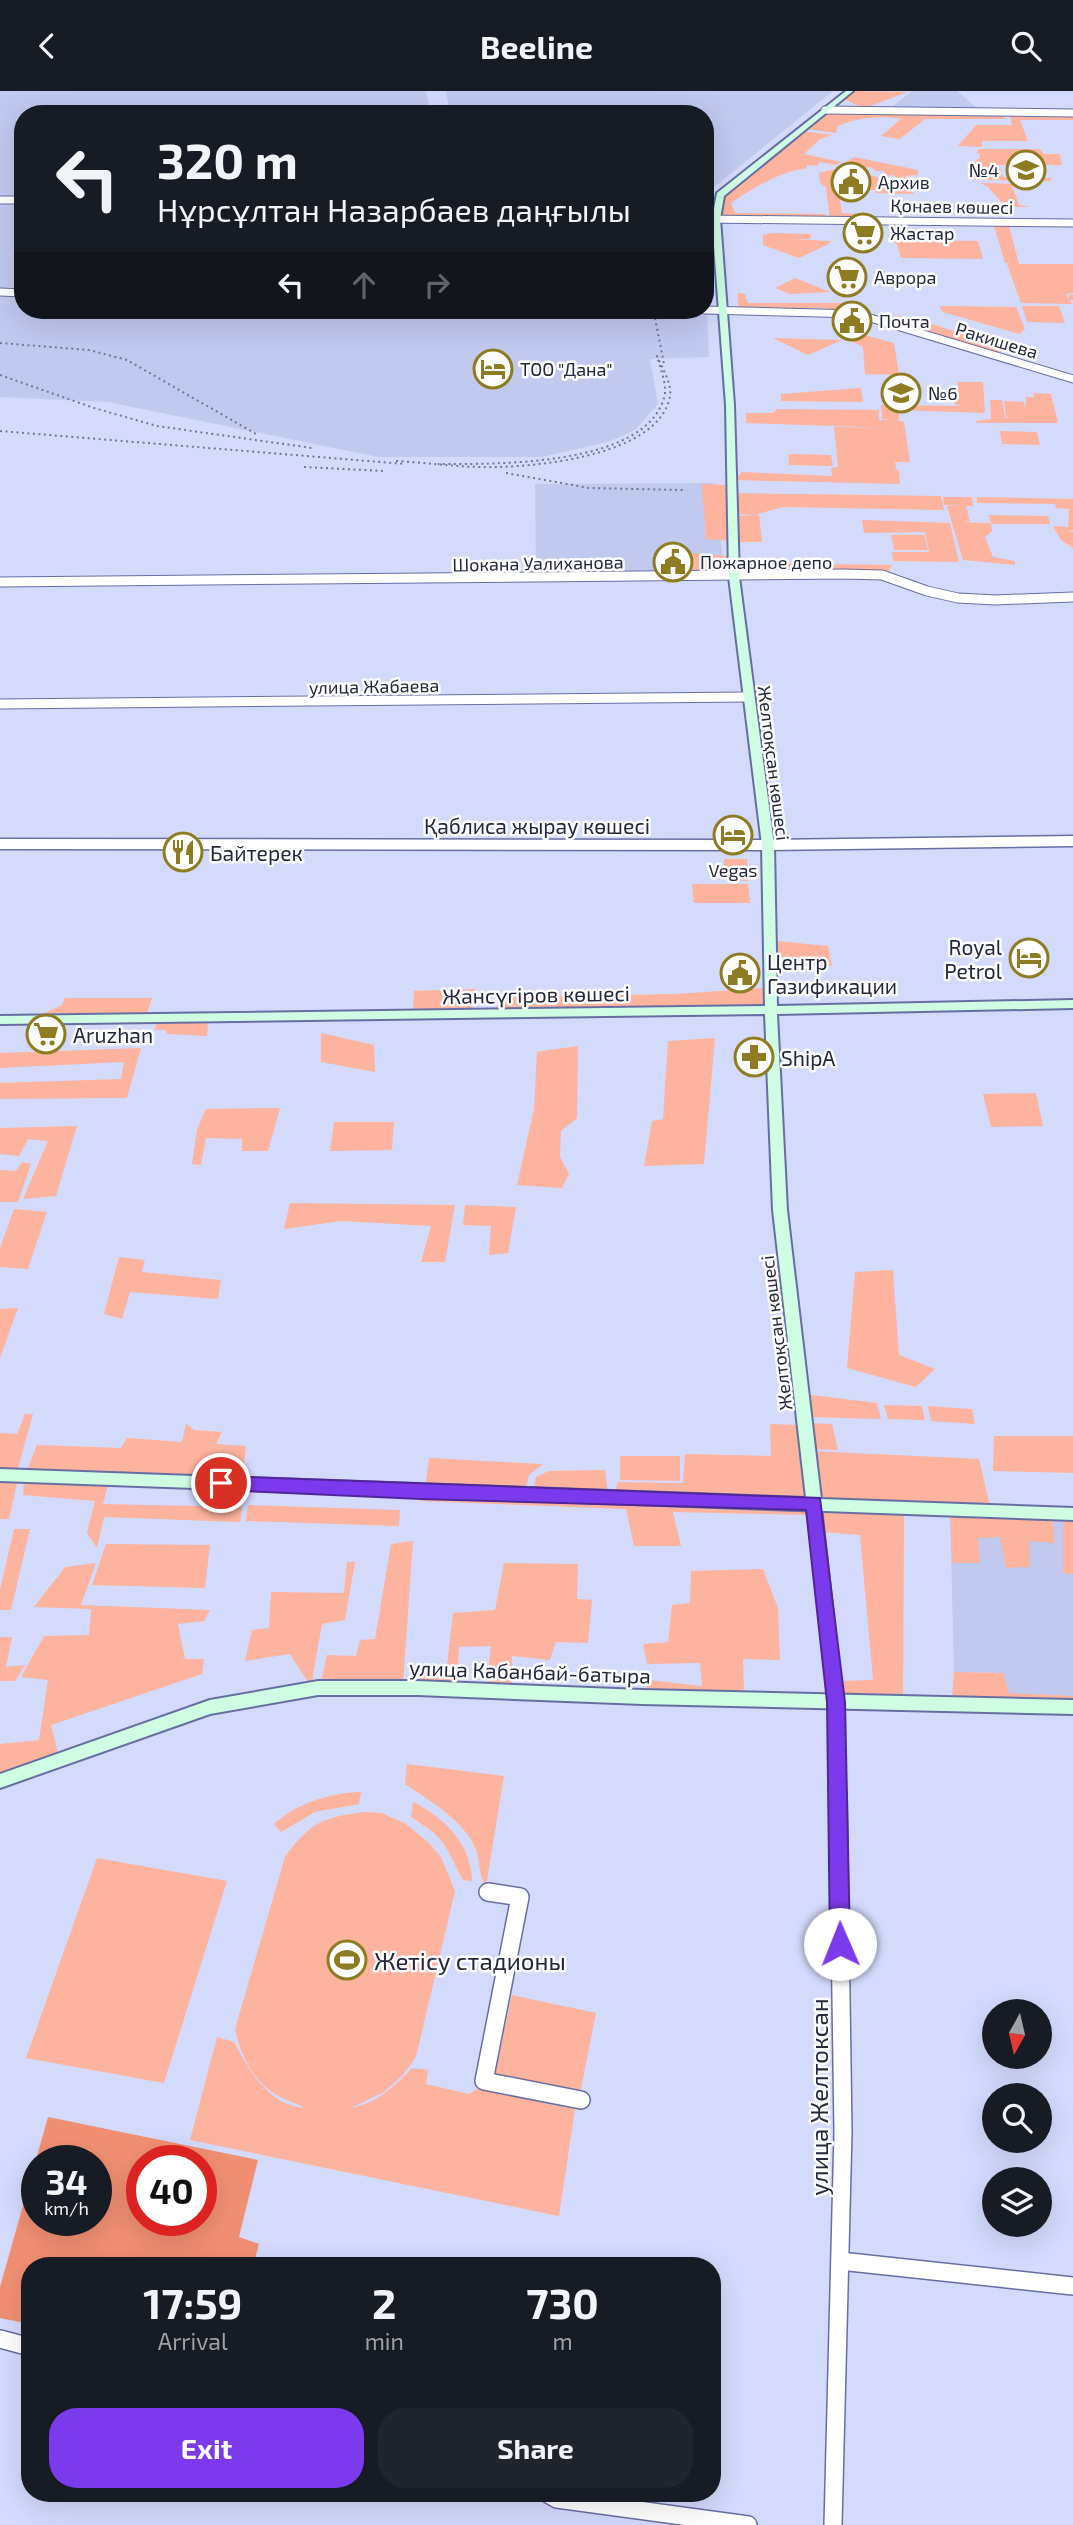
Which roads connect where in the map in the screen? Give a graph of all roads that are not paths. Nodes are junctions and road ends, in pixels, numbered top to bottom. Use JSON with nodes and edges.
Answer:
{"nodes":[{"id":1,"x":846,"y":95,"type":"edge"},
{"id":2,"x":825,"y":110,"type":"junction"},
{"id":3,"x":866,"y":110,"type":"junction"},
{"id":4,"x":1073,"y":113,"type":"edge"},
{"id":5,"x":714,"y":209,"type":"edge"},
{"id":6,"x":714,"y":219,"type":"edge"},
{"id":7,"x":1073,"y":223,"type":"edge"},
{"id":8,"x":714,"y":252,"type":"edge"},
{"id":9,"x":714,"y":310,"type":"edge"},
{"id":10,"x":721,"y":310,"type":"junction"},
{"id":11,"x":1073,"y":379,"type":"edge"},
{"id":12,"x":734,"y":577,"type":"junction"},
{"id":13,"x":0,"y":582,"type":"edge"},
{"id":14,"x":1073,"y":597,"type":"edge"},
{"id":15,"x":748,"y":697,"type":"junction"},
{"id":16,"x":0,"y":704,"type":"edge"},
{"id":17,"x":1073,"y":841,"type":"edge"},
{"id":18,"x":0,"y":844,"type":"edge"},
{"id":19,"x":768,"y":845,"type":"junction"},
{"id":20,"x":1073,"y":1004,"type":"edge"},
{"id":21,"x":771,"y":1008,"type":"junction"},
{"id":22,"x":0,"y":1020,"type":"edge"},
{"id":23,"x":0,"y":1475,"type":"edge"},
{"id":24,"x":814,"y":1503,"type":"junction"},
{"id":25,"x":1073,"y":1514,"type":"edge"},
{"id":26,"x":836,"y":1702,"type":"junction"},
{"id":27,"x":1073,"y":1707,"type":"edge"},
{"id":28,"x":0,"y":1781,"type":"edge"},
{"id":29,"x":488,"y":1892,"type":"dead end"},
{"id":30,"x":581,"y":2100,"type":"dead end"},
{"id":31,"x":840,"y":2261,"type":"junction"},
{"id":32,"x":1073,"y":2286,"type":"edge"},
{"id":33,"x":0,"y":2339,"type":"edge"},
{"id":34,"x":21,"y":2345,"type":"edge"},
{"id":35,"x":579,"y":2502,"type":"edge"},
{"id":36,"x":748,"y":2525,"type":"edge"},
{"id":37,"x":833,"y":2525,"type":"edge"}],
"edges":[{"from":1,"to":2,"type":"main road","name":"Желтоқсан көшесі"},
{"from":1,"to":3,"type":"street"},
{"from":2,"to":3,"type":"street"},
{"from":2,"to":5,"type":"main road","name":"Желтоқсан көшесі"},
{"from":3,"to":4,"type":"street"},
{"from":6,"to":7,"type":"street","name":"Қонаев көшесі"},
{"from":8,"to":10,"type":"main road","name":"Желтоқсан көшесі"},
{"from":9,"to":10,"type":"street","name":"Ракишева"},
{"from":10,"to":11,"type":"street","name":"Ракишева"},
{"from":10,"to":12,"type":"main road","name":"Желтоқсан көшесі"},
{"from":12,"to":13,"type":"street","name":"Шокана Уалиханова"},
{"from":12,"to":14,"type":"street","name":"Шокана Уалиханова"},
{"from":12,"to":15,"type":"main road","name":"Желтоқсан көшесі"},
{"from":15,"to":16,"type":"street","name":"улица Жабаева"},
{"from":15,"to":19,"type":"main road","name":"Желтоқсан көшесі"},
{"from":17,"to":19,"type":"street","name":"Қаблиса жырау көшесі"},
{"from":18,"to":19,"type":"street","name":"Қаблиса жырау көшесі"},
{"from":19,"to":21,"type":"main road","name":"Желтоқсан көшесі"},
{"from":20,"to":21,"type":"main road","name":"Жансүгіров көшесі"},
{"from":21,"to":22,"type":"main road","name":"Жансүгіров көшесі"},
{"from":21,"to":24,"type":"main road","name":"Желтоқсан көшесі"},
{"from":23,"to":24,"type":"main road"},
{"from":24,"to":25,"type":"main road"},
{"from":24,"to":26,"type":"street","name":"улица Желтоксан"},
{"from":26,"to":27,"type":"main road","name":"улица Кабанбай-батыра"},
{"from":26,"to":28,"type":"main road","name":"улица Кабанбай-батыра"},
{"from":26,"to":31,"type":"street","name":"улица Желтоксан"},
{"from":29,"to":30,"type":"street"},
{"from":31,"to":32,"type":"street"},
{"from":31,"to":37,"type":"street","name":"улица Желтоксан"},
{"from":33,"to":34,"type":"street"},
{"from":35,"to":36,"type":"street"}]}
